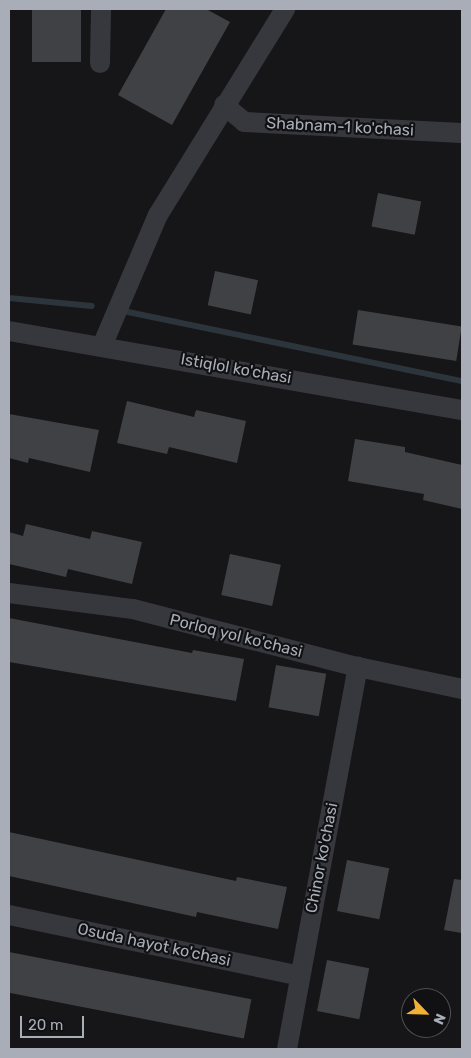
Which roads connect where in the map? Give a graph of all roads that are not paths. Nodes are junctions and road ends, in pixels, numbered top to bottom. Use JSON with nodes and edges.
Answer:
{"nodes":[{"id":1,"x":100,"y":9,"type":"edge"},
{"id":2,"x":285,"y":9,"type":"edge"},
{"id":3,"x":100,"y":63,"type":"dead end"},
{"id":4,"x":224,"y":105,"type":"junction"},
{"id":5,"x":462,"y":133,"type":"edge"},
{"id":6,"x":9,"y":331,"type":"edge"},
{"id":7,"x":102,"y":346,"type":"junction"},
{"id":8,"x":462,"y":410,"type":"edge"},
{"id":9,"x":9,"y":593,"type":"edge"},
{"id":10,"x":358,"y":668,"type":"junction"},
{"id":11,"x":462,"y":689,"type":"edge"},
{"id":12,"x":9,"y":915,"type":"edge"},
{"id":13,"x":300,"y":976,"type":"junction"},
{"id":14,"x":287,"y":1049,"type":"edge"}],
"edges":[{"from":1,"to":3,"type":"street"},
{"from":2,"to":4,"type":"street"},
{"from":4,"to":5,"type":"street","name":"Shabnam-1 ko'chasi"},
{"from":4,"to":7,"type":"street"},
{"from":6,"to":7,"type":"street","name":"Istiqlol ko'chasi"},
{"from":7,"to":8,"type":"street","name":"Istiqlol ko'chasi"},
{"from":9,"to":10,"type":"street","name":"Porloq yol ko'chasi"},
{"from":10,"to":11,"type":"street","name":"Porloq yol ko'chasi"},
{"from":10,"to":13,"type":"street","name":"Chinor ko'chasi"},
{"from":12,"to":13,"type":"street","name":"Osuda hayot ko'chasi"},
{"from":13,"to":14,"type":"street","name":"Chinor ko'chasi"}]}
